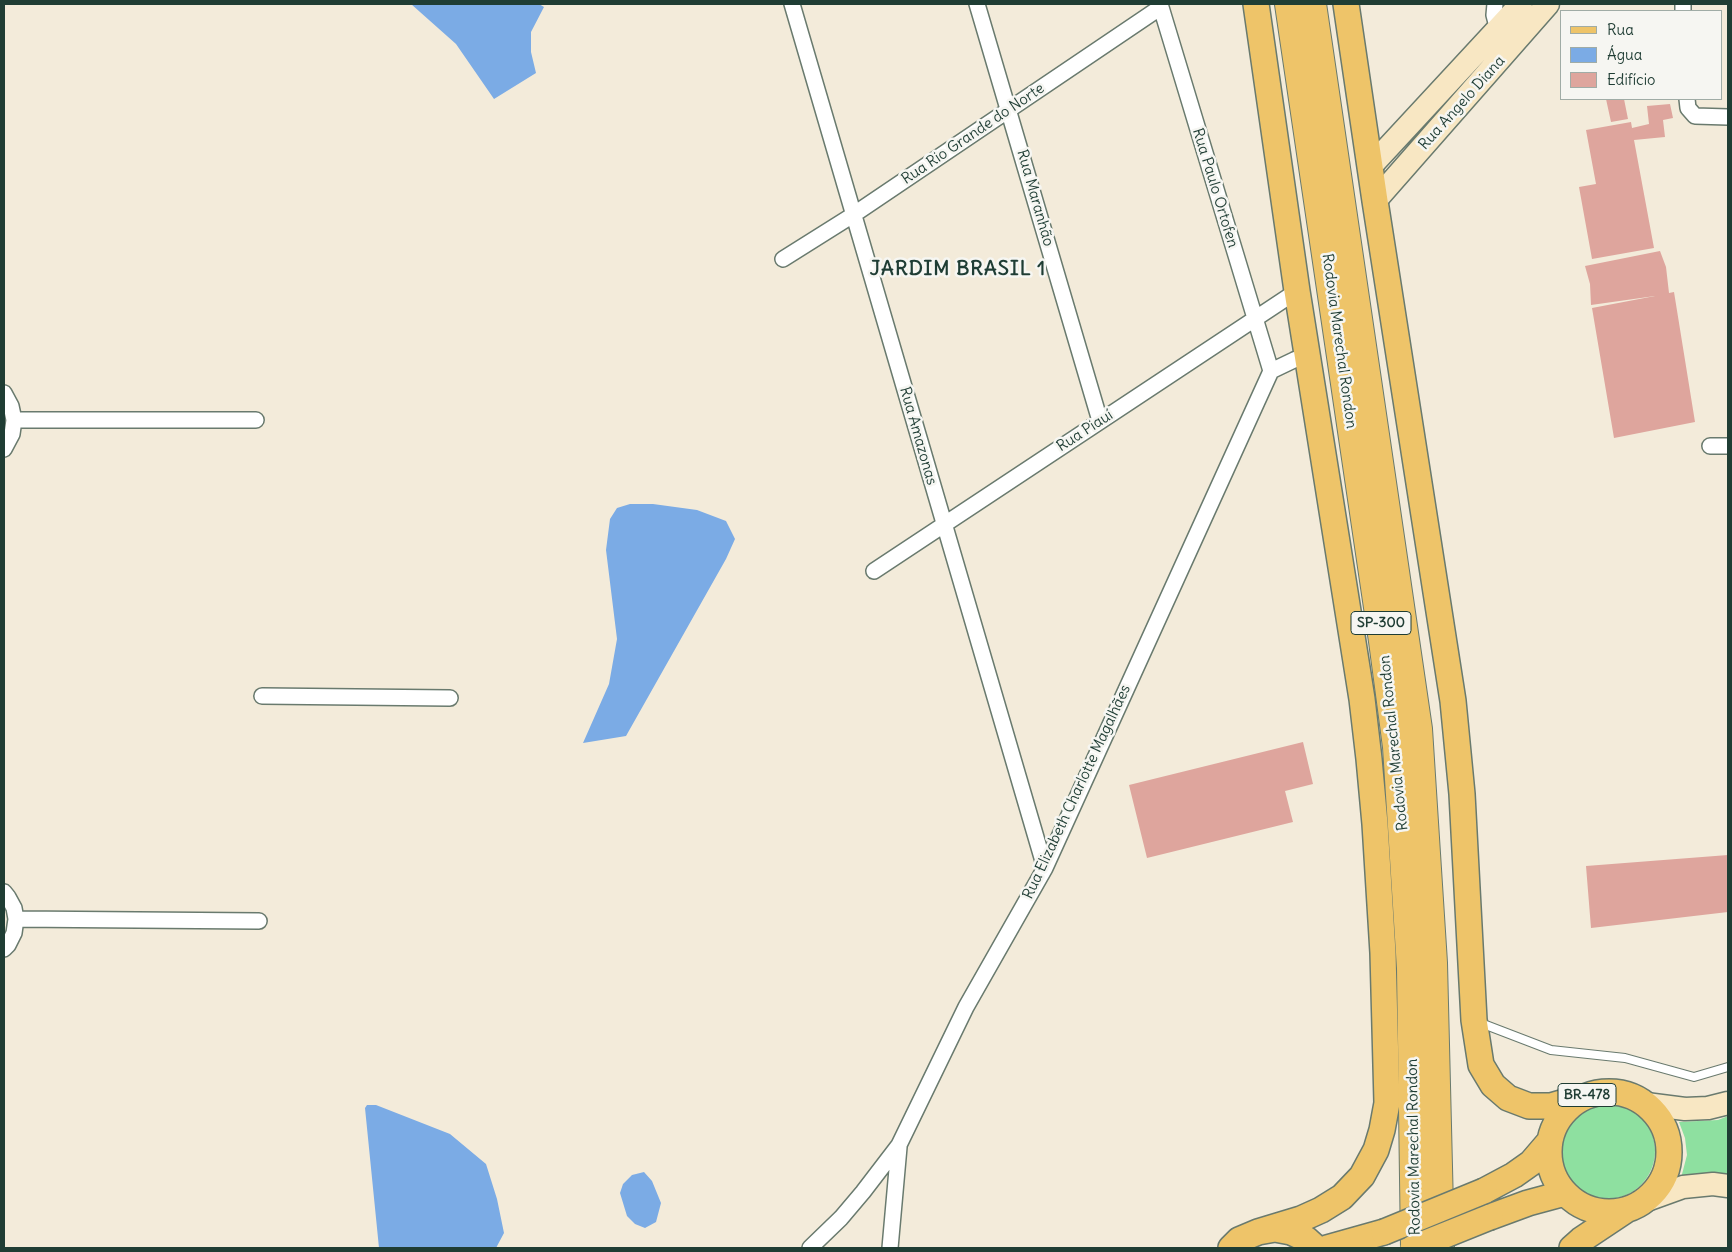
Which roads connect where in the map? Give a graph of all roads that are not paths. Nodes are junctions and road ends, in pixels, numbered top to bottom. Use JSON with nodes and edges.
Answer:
{"nodes":[{"id":1,"x":792,"y":4,"type":"edge"},
{"id":2,"x":977,"y":4,"type":"edge"},
{"id":3,"x":1256,"y":4,"type":"edge"},
{"id":4,"x":1289,"y":4,"type":"edge"},
{"id":5,"x":1312,"y":4,"type":"edge"},
{"id":6,"x":1346,"y":4,"type":"edge"},
{"id":7,"x":1495,"y":4,"type":"edge"},
{"id":8,"x":1521,"y":4,"type":"edge"},
{"id":9,"x":1548,"y":4,"type":"edge"},
{"id":10,"x":1160,"y":5,"type":"edge"},
{"id":11,"x":1497,"y":29,"type":"junction"},
{"id":12,"x":1510,"y":49,"type":"junction"},
{"id":13,"x":1687,"y":100,"type":"edge"},
{"id":14,"x":1009,"y":110,"type":"junction"},
{"id":15,"x":1728,"y":117,"type":"edge"},
{"id":16,"x":1370,"y":167,"type":"junction"},
{"id":17,"x":1375,"y":201,"type":"junction"},
{"id":18,"x":853,"y":215,"type":"junction"},
{"id":19,"x":783,"y":259,"type":"dead end"},
{"id":20,"x":1296,"y":291,"type":"junction"},
{"id":21,"x":1255,"y":319,"type":"junction"},
{"id":22,"x":1307,"y":355,"type":"junction"},
{"id":23,"x":1271,"y":372,"type":"junction"},
{"id":24,"x":4,"y":393,"type":"edge"},
{"id":25,"x":14,"y":420,"type":"junction"},
{"id":26,"x":256,"y":420,"type":"dead end"},
{"id":27,"x":1100,"y":421,"type":"junction"},
{"id":28,"x":1710,"y":446,"type":"dead end"},
{"id":29,"x":1728,"y":446,"type":"edge"},
{"id":30,"x":4,"y":449,"type":"edge"},
{"id":31,"x":944,"y":524,"type":"junction"},
{"id":32,"x":874,"y":571,"type":"dead end"},
{"id":33,"x":262,"y":696,"type":"dead end"},
{"id":34,"x":450,"y":698,"type":"dead end"},
{"id":35,"x":1045,"y":868,"type":"junction"},
{"id":36,"x":4,"y":892,"type":"edge"},
{"id":37,"x":16,"y":920,"type":"junction"},
{"id":38,"x":258,"y":921,"type":"dead end"},
{"id":39,"x":4,"y":949,"type":"edge"},
{"id":40,"x":1474,"y":1020,"type":"junction"},
{"id":41,"x":1728,"y":1067,"type":"edge"},
{"id":42,"x":1582,"y":1097,"type":"junction"},
{"id":43,"x":1728,"y":1103,"type":"edge"},
{"id":44,"x":1646,"y":1104,"type":"junction"},
{"id":45,"x":1550,"y":1142,"type":"junction"},
{"id":46,"x":899,"y":1145,"type":"junction"},
{"id":47,"x":1728,"y":1186,"type":"edge"},
{"id":48,"x":1565,"y":1193,"type":"junction"},
{"id":49,"x":1636,"y":1205,"type":"junction"},
{"id":50,"x":1258,"y":1232,"type":"junction"},
{"id":51,"x":810,"y":1248,"type":"edge"},
{"id":52,"x":890,"y":1248,"type":"edge"},
{"id":53,"x":1231,"y":1248,"type":"edge"},
{"id":54,"x":1316,"y":1248,"type":"edge"},
{"id":55,"x":1327,"y":1248,"type":"edge"},
{"id":56,"x":1414,"y":1248,"type":"edge"},
{"id":57,"x":1440,"y":1248,"type":"edge"},
{"id":58,"x":1572,"y":1248,"type":"edge"}],
"edges":[{"from":1,"to":18,"type":"street","name":"Rua Amazonas"},
{"from":2,"to":14,"type":"street","name":"Rua Maranhão"},
{"from":3,"to":20,"type":"main road"},
{"from":4,"to":56,"type":"highway","name":"Rodovia Marechal Rondon","number":"SP-300"},
{"from":5,"to":57,"type":"highway","name":"Rodovia Marechal Rondon","number":"SP-300"},
{"from":6,"to":16,"type":"main road"},
{"from":7,"to":11,"type":"street"},
{"from":8,"to":11,"type":"street","name":"Rua Angelo Diana"},
{"from":9,"to":12,"type":"street","name":"Rua Angelo Diana"},
{"from":10,"to":14,"type":"street","name":"Rua Rio Grande do Norte"},
{"from":10,"to":21,"type":"street","name":"Rua Paulo Ortofen"},
{"from":11,"to":12,"type":"street"},
{"from":11,"to":16,"type":"street","name":"Rua Angelo Diana"},
{"from":12,"to":17,"type":"street","name":"Rua Angelo Diana"},
{"from":13,"to":15,"type":"street"},
{"from":14,"to":18,"type":"street","name":"Rua Rio Grande do Norte"},
{"from":14,"to":27,"type":"street","name":"Rua Maranhão"},
{"from":16,"to":17,"type":"main road"},
{"from":17,"to":40,"type":"main road"},
{"from":18,"to":19,"type":"street","name":"Rua Rio Grande do Norte"},
{"from":18,"to":31,"type":"street","name":"Rua Amazonas"},
{"from":20,"to":21,"type":"street","name":"Rua Piauí"},
{"from":20,"to":22,"type":"main road"},
{"from":21,"to":23,"type":"street","name":"Rua Paulo Ortofen"},
{"from":21,"to":27,"type":"street","name":"Rua Piauí"},
{"from":22,"to":23,"type":"street"},
{"from":22,"to":50,"type":"main road"},
{"from":23,"to":35,"type":"street","name":"Rua Elizabeth Charlotte Magalhães"},
{"from":24,"to":25,"type":"street"},
{"from":25,"to":26,"type":"street"},
{"from":25,"to":30,"type":"street"},
{"from":27,"to":31,"type":"street","name":"Rua Piauí"},
{"from":28,"to":29,"type":"street"},
{"from":31,"to":32,"type":"street","name":"Rua Piauí"},
{"from":31,"to":35,"type":"street","name":"Rua Amazonas"},
{"from":33,"to":34,"type":"street"},
{"from":35,"to":46,"type":"street","name":"Rua Elizabeth Charlotte Magalhães"},
{"from":36,"to":37,"type":"street"},
{"from":37,"to":38,"type":"street"},
{"from":37,"to":39,"type":"street"},
{"from":40,"to":41,"type":"lane"},
{"from":40,"to":42,"type":"main road"},
{"from":42,"to":44,"type":"main road","number":"BR-478"},
{"from":42,"to":45,"type":"main road","number":"BR-478"},
{"from":43,"to":44,"type":"street","number":"BR-478"},
{"from":44,"to":49,"type":"main road"},
{"from":45,"to":48,"type":"main road"},
{"from":45,"to":55,"type":"main road","number":"BR-478","bridge":true},
{"from":46,"to":51,"type":"street","name":"Rua Elizabeth Charlotte Magalhães"},
{"from":46,"to":52,"type":"street"},
{"from":47,"to":49,"type":"street"},
{"from":48,"to":49,"type":"main road"},
{"from":48,"to":56,"type":"main road","bridge":true},
{"from":49,"to":58,"type":"main road"},
{"from":50,"to":53,"type":"main road"},
{"from":50,"to":54,"type":"main road"}]}
